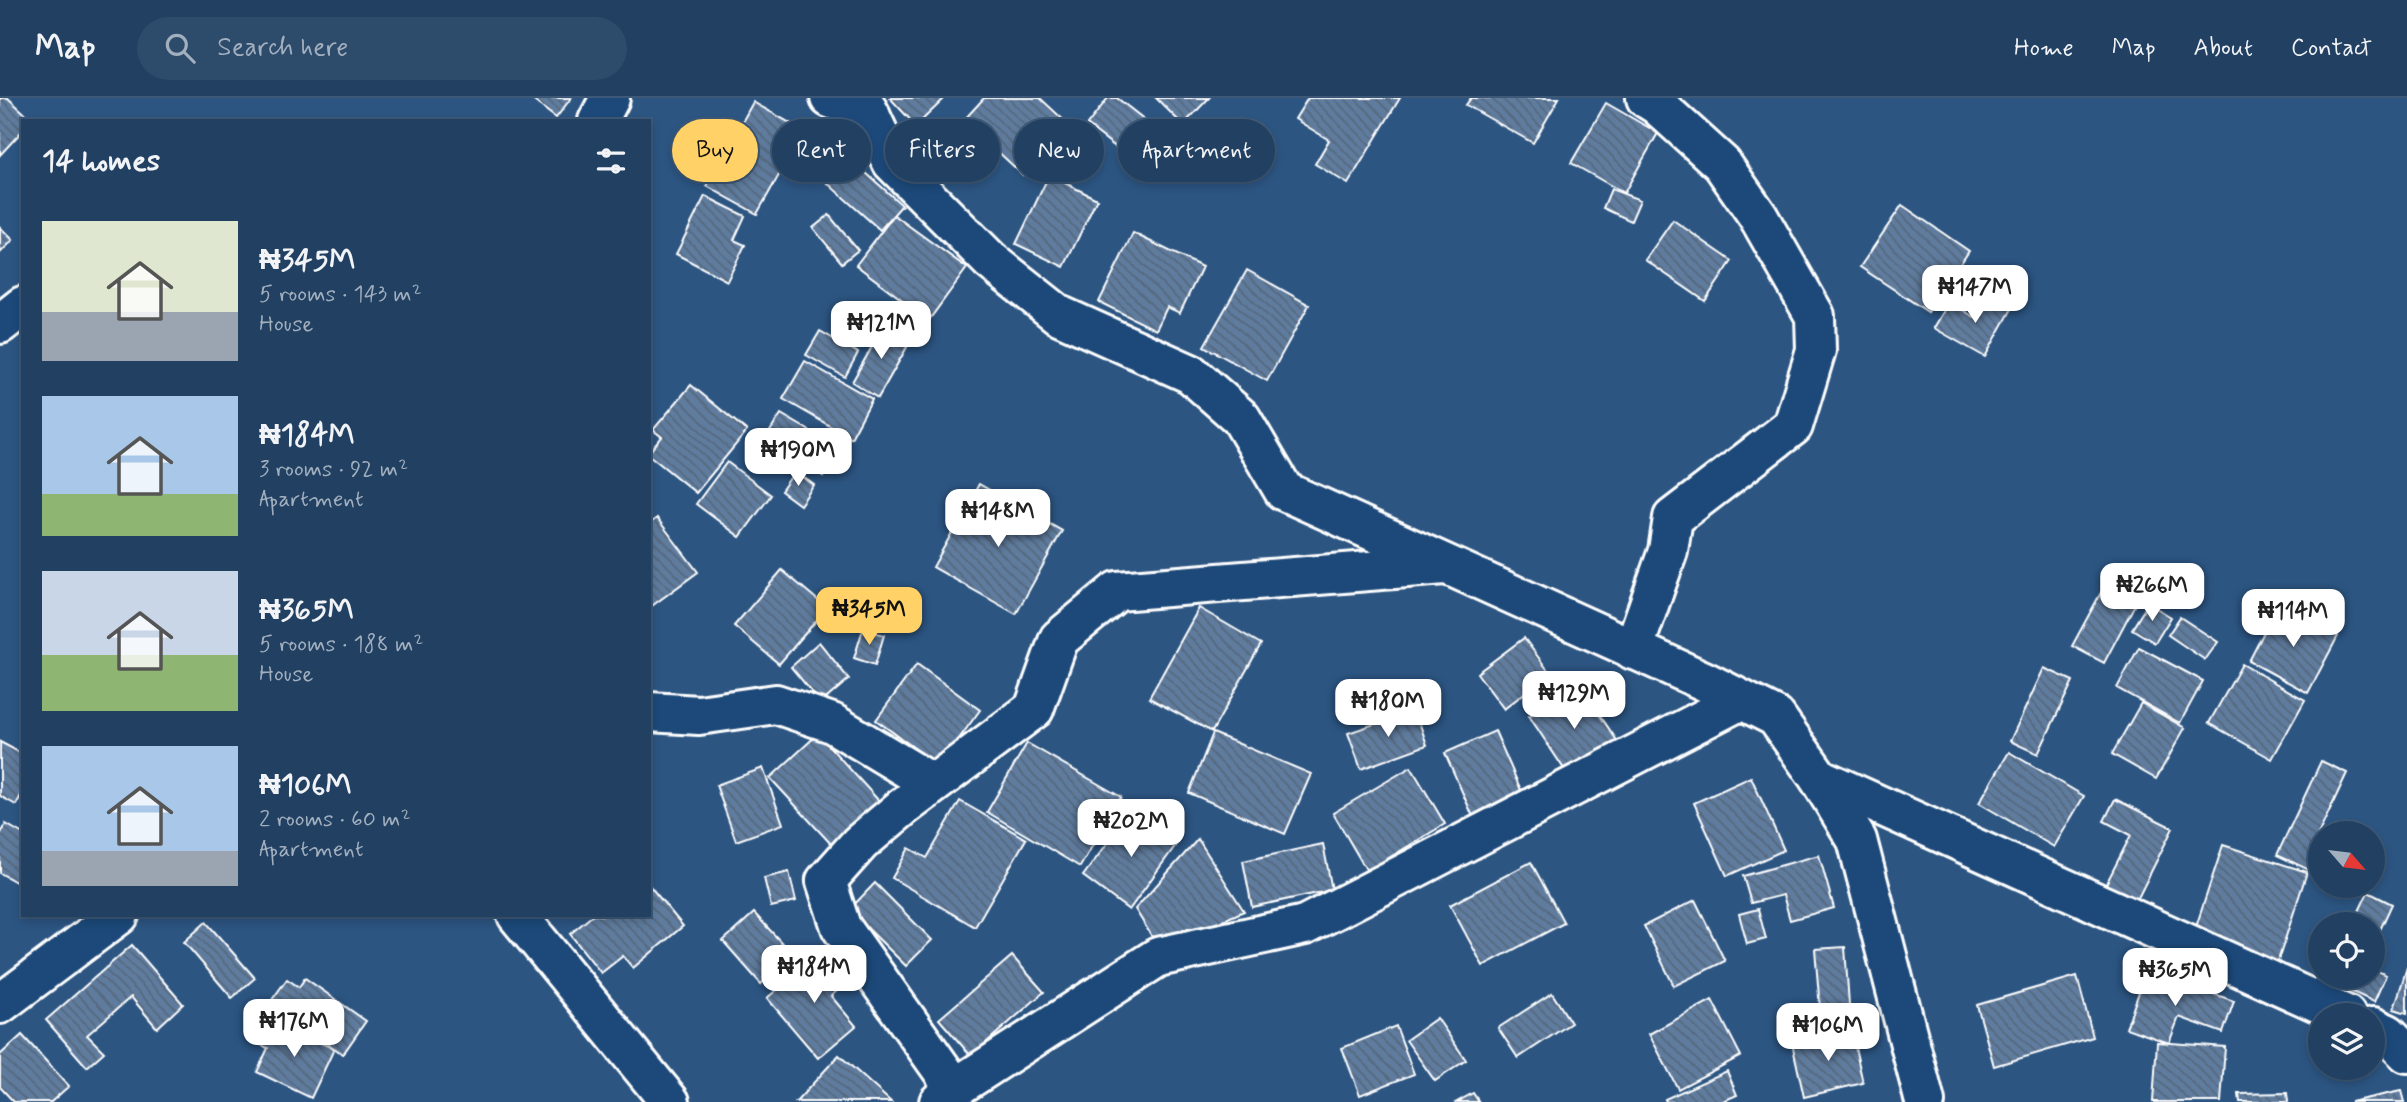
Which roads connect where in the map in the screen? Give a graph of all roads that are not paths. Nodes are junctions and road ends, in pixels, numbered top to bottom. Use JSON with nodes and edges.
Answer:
{"nodes":[{"id":1,"x":610,"y":98,"type":"edge"},
{"id":2,"x":830,"y":98,"type":"edge"},
{"id":3,"x":1646,"y":98,"type":"edge"},
{"id":4,"x":866,"y":106,"type":"edge"},
{"id":5,"x":599,"y":119,"type":"edge"},
{"id":6,"x":21,"y":308,"type":"edge"},
{"id":7,"x":0,"y":324,"type":"edge"},
{"id":8,"x":1447,"y":565,"type":"junction"},
{"id":9,"x":1633,"y":650,"type":"junction"},
{"id":10,"x":1741,"y":700,"type":"junction"},
{"id":11,"x":651,"y":712,"type":"edge"},
{"id":12,"x":1819,"y":778,"type":"junction"},
{"id":13,"x":933,"y":784,"type":"junction"},
{"id":14,"x":116,"y":917,"type":"edge"},
{"id":15,"x":519,"y":917,"type":"edge"},
{"id":16,"x":2319,"y":1003,"type":"edge"},
{"id":17,"x":0,"y":1004,"type":"edge"},
{"id":18,"x":2385,"y":1033,"type":"edge"},
{"id":19,"x":2407,"y":1053,"type":"edge"},
{"id":20,"x":947,"y":1095,"type":"edge"},
{"id":21,"x":670,"y":1102,"type":"edge"},
{"id":22,"x":1925,"y":1102,"type":"edge"}],
"edges":[{"from":1,"to":5,"type":"street"},
{"from":2,"to":4,"type":"street"},
{"from":3,"to":9,"type":"street"},
{"from":4,"to":8,"type":"street"},
{"from":6,"to":7,"type":"street"},
{"from":8,"to":9,"type":"street"},
{"from":8,"to":13,"type":"street"},
{"from":9,"to":10,"type":"street"},
{"from":10,"to":12,"type":"street"},
{"from":10,"to":20,"type":"street"},
{"from":11,"to":13,"type":"street"},
{"from":12,"to":16,"type":"street"},
{"from":12,"to":22,"type":"street"},
{"from":13,"to":20,"type":"street"},
{"from":14,"to":17,"type":"street"},
{"from":15,"to":21,"type":"street"},
{"from":18,"to":19,"type":"street"}]}
